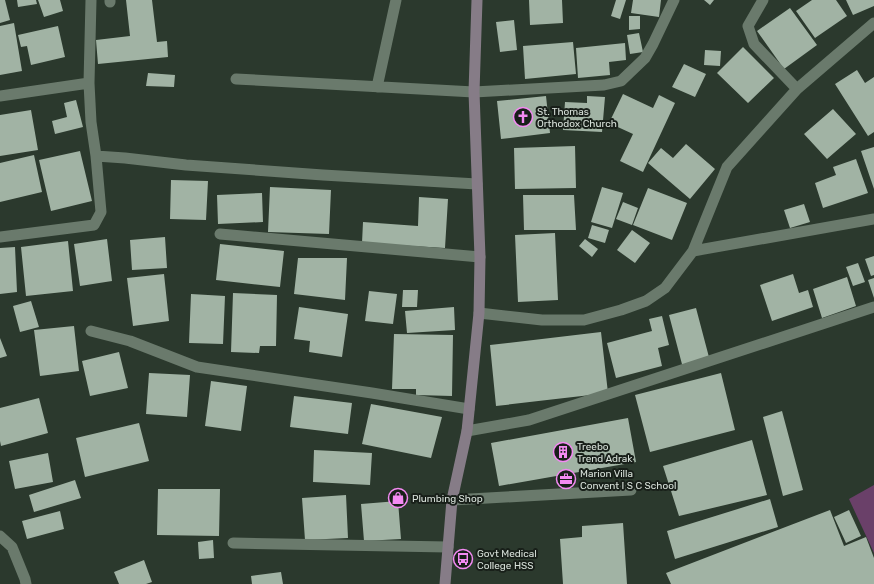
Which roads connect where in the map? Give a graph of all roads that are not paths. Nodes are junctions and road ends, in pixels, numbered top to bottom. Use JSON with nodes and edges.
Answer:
{"nodes":[{"id":1,"x":91,"y":0,"type":"edge"},
{"id":2,"x":396,"y":0,"type":"edge"},
{"id":3,"x":477,"y":0,"type":"edge"},
{"id":4,"x":674,"y":0,"type":"edge"},
{"id":5,"x":763,"y":0,"type":"edge"},
{"id":6,"x":874,"y":23,"type":"edge"},
{"id":7,"x":236,"y":79,"type":"dead end"},
{"id":8,"x":89,"y":83,"type":"junction"},
{"id":9,"x":377,"y":86,"type":"junction"},
{"id":10,"x":798,"y":89,"type":"junction"},
{"id":11,"x":474,"y":92,"type":"junction"},
{"id":12,"x":0,"y":96,"type":"edge"},
{"id":13,"x":96,"y":156,"type":"junction"},
{"id":14,"x":477,"y":184,"type":"junction"},
{"id":15,"x":874,"y":219,"type":"edge"},
{"id":16,"x":220,"y":234,"type":"dead end"},
{"id":17,"x":0,"y":237,"type":"edge"},
{"id":18,"x":693,"y":251,"type":"junction"},
{"id":19,"x":480,"y":257,"type":"junction"},
{"id":20,"x":874,"y":307,"type":"edge"},
{"id":21,"x":479,"y":313,"type":"junction"},
{"id":22,"x":90,"y":331,"type":"dead end"},
{"id":23,"x":469,"y":409,"type":"junction"},
{"id":24,"x":467,"y":431,"type":"junction"},
{"id":25,"x":631,"y":490,"type":"dead end"},
{"id":26,"x":452,"y":500,"type":"junction"},
{"id":27,"x":0,"y":536,"type":"edge"},
{"id":28,"x":233,"y":544,"type":"dead end"},
{"id":29,"x":448,"y":547,"type":"junction"},
{"id":30,"x":26,"y":584,"type":"edge"},
{"id":31,"x":445,"y":584,"type":"edge"}],
"edges":[{"from":1,"to":8,"type":"street"},
{"from":2,"to":9,"type":"street"},
{"from":3,"to":11,"type":"main road"},
{"from":4,"to":11,"type":"street"},
{"from":5,"to":10,"type":"street"},
{"from":6,"to":10,"type":"street"},
{"from":7,"to":9,"type":"street"},
{"from":8,"to":12,"type":"street"},
{"from":8,"to":13,"type":"street"},
{"from":9,"to":11,"type":"street"},
{"from":10,"to":18,"type":"street"},
{"from":11,"to":14,"type":"main road"},
{"from":13,"to":14,"type":"street"},
{"from":13,"to":17,"type":"street"},
{"from":14,"to":19,"type":"main road"},
{"from":15,"to":18,"type":"street"},
{"from":16,"to":19,"type":"street"},
{"from":18,"to":21,"type":"street"},
{"from":19,"to":21,"type":"main road"},
{"from":20,"to":24,"type":"street"},
{"from":21,"to":23,"type":"main road"},
{"from":22,"to":23,"type":"street"},
{"from":23,"to":24,"type":"main road"},
{"from":24,"to":26,"type":"main road"},
{"from":25,"to":26,"type":"street"},
{"from":26,"to":29,"type":"main road"},
{"from":27,"to":30,"type":"street"},
{"from":28,"to":29,"type":"street"},
{"from":29,"to":31,"type":"main road"}]}
